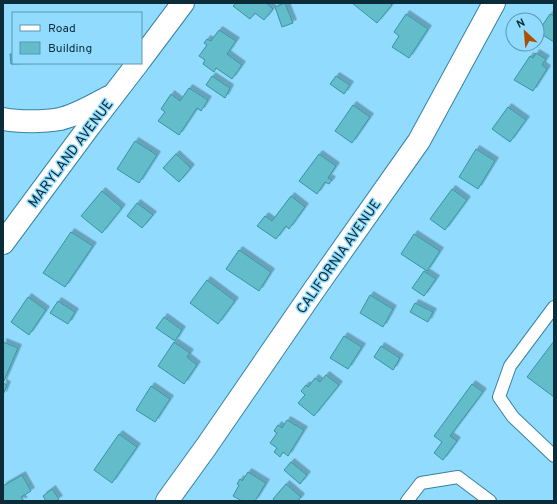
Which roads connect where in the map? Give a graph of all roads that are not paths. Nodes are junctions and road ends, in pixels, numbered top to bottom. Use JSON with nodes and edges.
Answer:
{"nodes":[{"id":1,"x":183,"y":3,"type":"edge"},
{"id":2,"x":488,"y":5,"type":"edge"},
{"id":3,"x":142,"y":58,"type":"edge"},
{"id":4,"x":137,"y":64,"type":"edge"},
{"id":5,"x":112,"y":96,"type":"junction"},
{"id":6,"x":3,"y":119,"type":"edge"},
{"id":7,"x":3,"y":243,"type":"edge"},
{"id":8,"x":554,"y":307,"type":"edge"},
{"id":9,"x":554,"y":456,"type":"edge"},
{"id":10,"x":167,"y":501,"type":"edge"},
{"id":11,"x":407,"y":501,"type":"edge"},
{"id":12,"x":490,"y":501,"type":"edge"}],
"edges":[{"from":1,"to":3,"type":"street"},
{"from":2,"to":10,"type":"street","name":"CALIFORNIA AVENUE"},
{"from":4,"to":5,"type":"street","name":"MARYLAND AVENUE"},
{"from":5,"to":6,"type":"street"},
{"from":5,"to":7,"type":"street","name":"MARYLAND AVENUE"},
{"from":8,"to":9,"type":"lane"},
{"from":11,"to":12,"type":"lane"}]}
